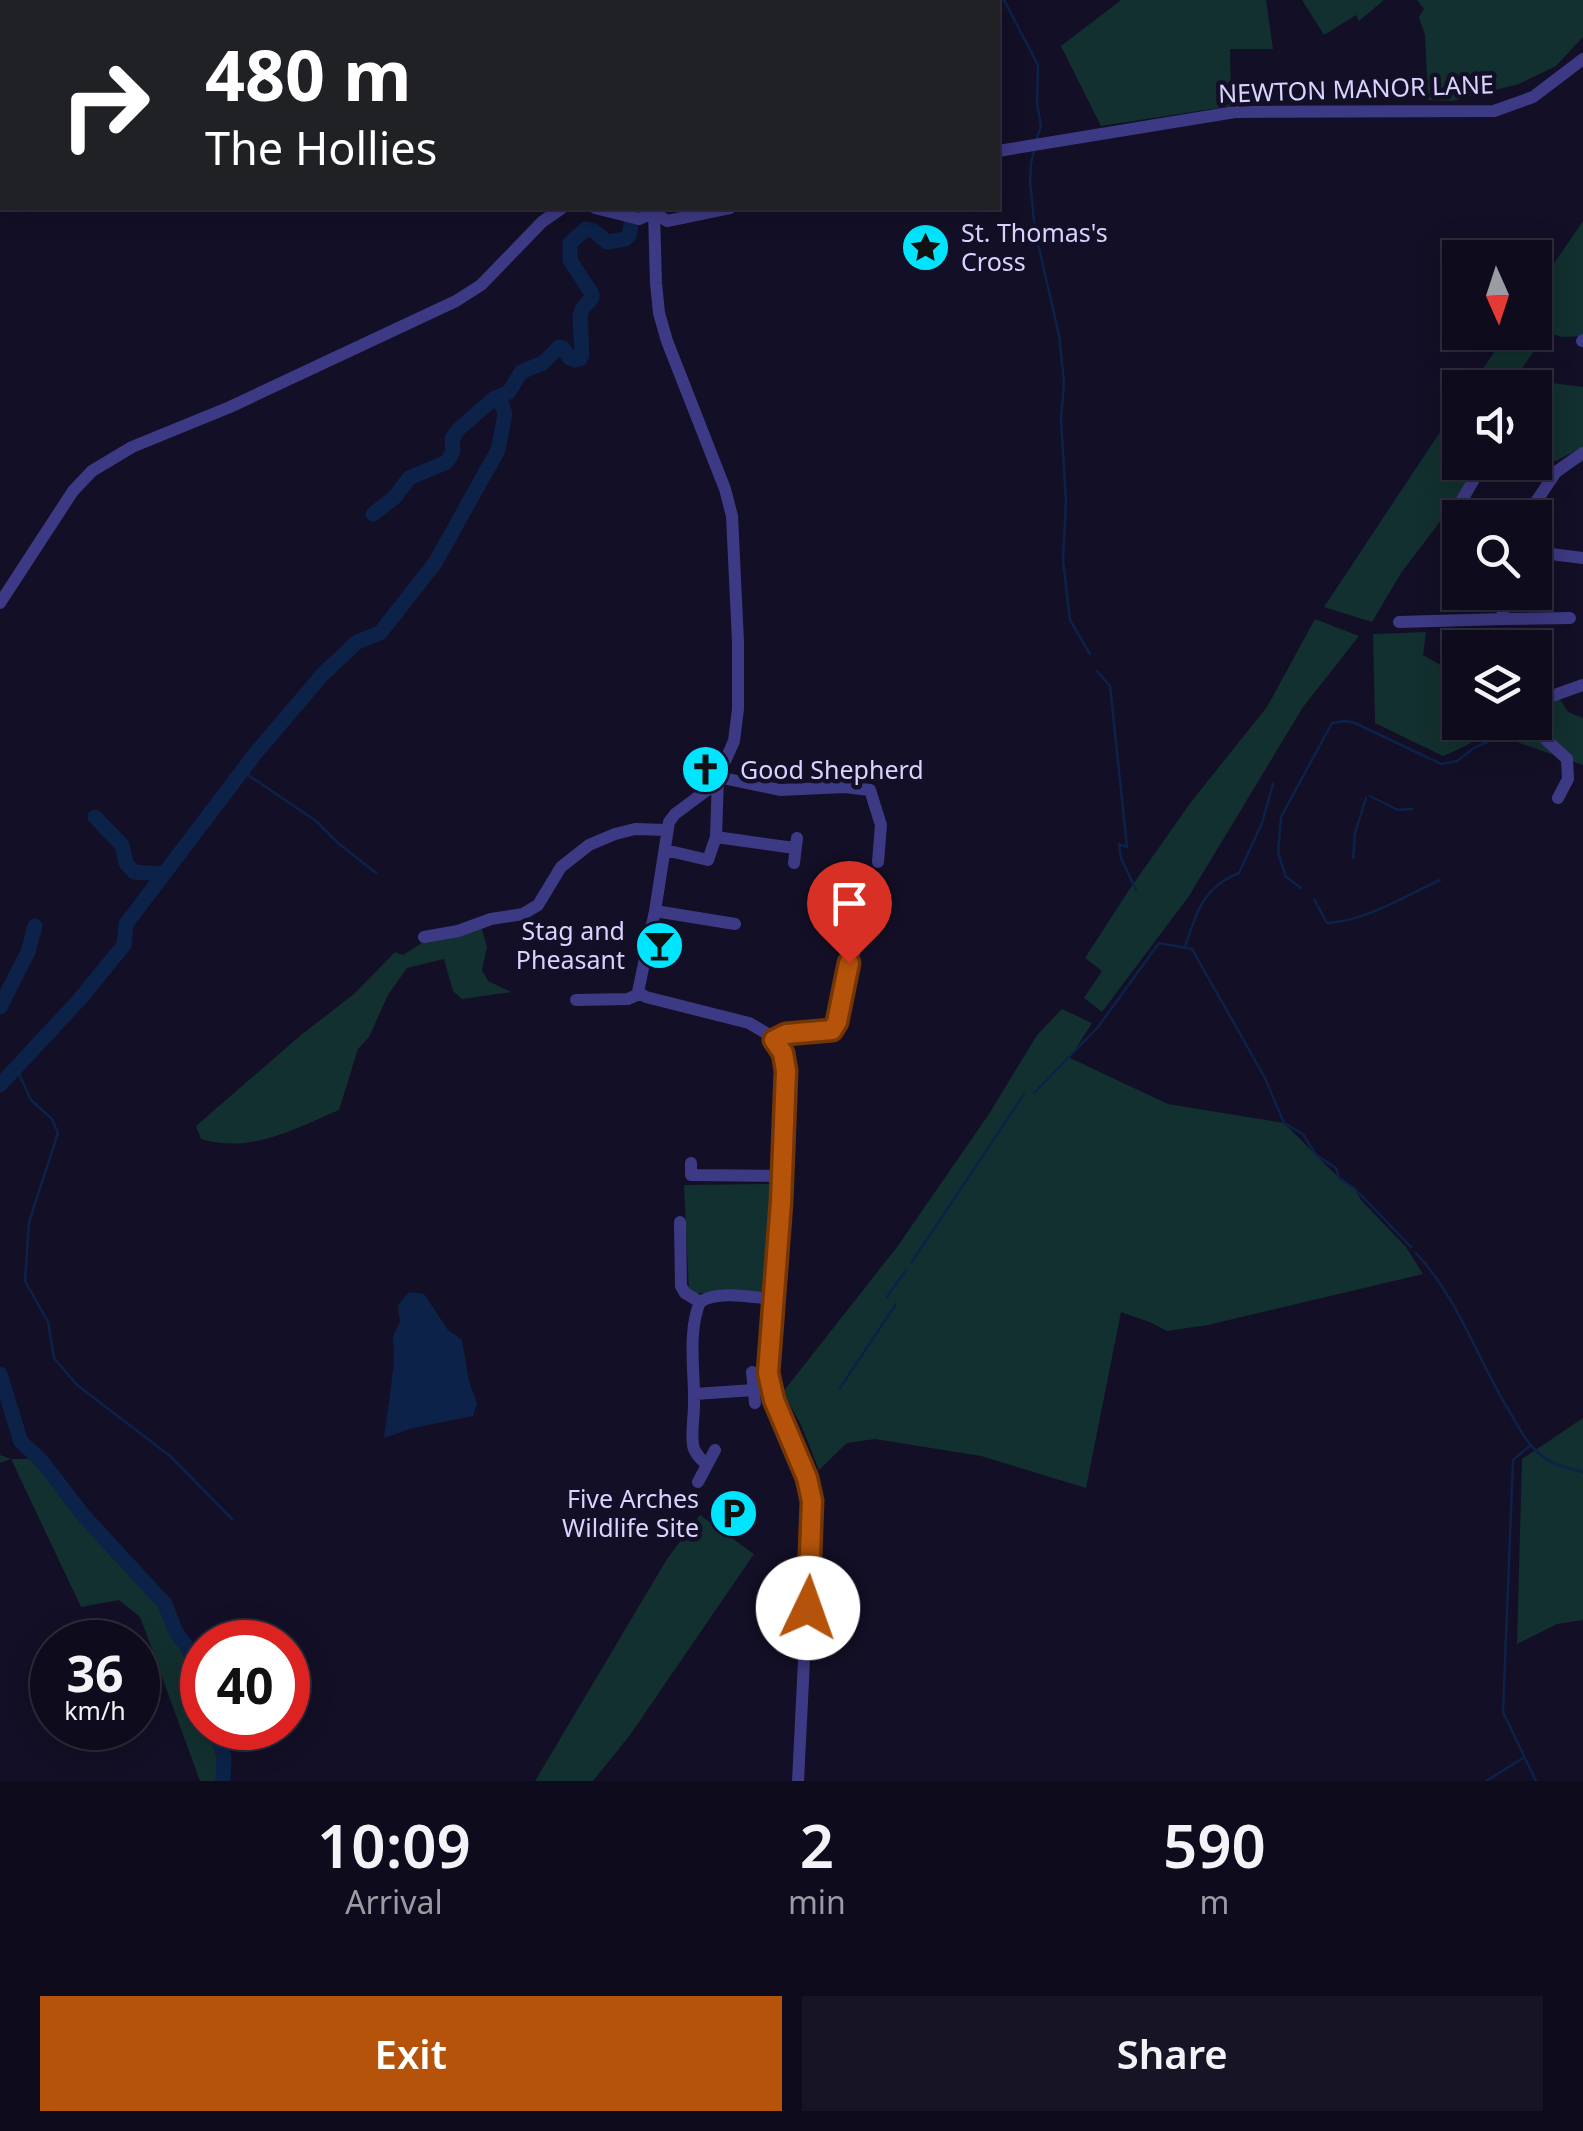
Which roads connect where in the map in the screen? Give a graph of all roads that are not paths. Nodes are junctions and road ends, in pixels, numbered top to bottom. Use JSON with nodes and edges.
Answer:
{"nodes":[{"id":1,"x":1583,"y":58,"type":"edge"},
{"id":2,"x":1000,"y":151,"type":"edge"},
{"id":3,"x":559,"y":210,"type":"edge"},
{"id":4,"x":603,"y":210,"type":"edge"},
{"id":5,"x":655,"y":210,"type":"edge"},
{"id":6,"x":720,"y":210,"type":"edge"},
{"id":7,"x":1583,"y":453,"type":"edge"},
{"id":8,"x":1537,"y":500,"type":"edge"},
{"id":9,"x":1552,"y":554,"type":"edge"},
{"id":10,"x":1583,"y":558,"type":"edge"},
{"id":11,"x":0,"y":603,"type":"edge"},
{"id":12,"x":1503,"y":610,"type":"edge"},
{"id":13,"x":1570,"y":618,"type":"dead end"},
{"id":14,"x":1503,"y":620,"type":"junction"},
{"id":15,"x":1399,"y":622,"type":"dead end"},
{"id":16,"x":1583,"y":684,"type":"edge"},
{"id":17,"x":1552,"y":696,"type":"edge"},
{"id":18,"x":1546,"y":740,"type":"edge"},
{"id":19,"x":718,"y":777,"type":"junction"},
{"id":20,"x":1558,"y":798,"type":"dead end"},
{"id":21,"x":667,"y":830,"type":"junction"},
{"id":22,"x":716,"y":837,"type":"junction"},
{"id":23,"x":665,"y":850,"type":"junction"},
{"id":24,"x":878,"y":862,"type":"dead end"},
{"id":25,"x":794,"y":863,"type":"dead end"},
{"id":26,"x":655,"y":911,"type":"junction"},
{"id":27,"x":735,"y":924,"type":"dead end"},
{"id":28,"x":424,"y":937,"type":"dead end"},
{"id":29,"x":855,"y":951,"type":"dead end"},
{"id":30,"x":639,"y":991,"type":"junction"},
{"id":31,"x":576,"y":1000,"type":"dead end"},
{"id":32,"x":774,"y":1040,"type":"junction"},
{"id":33,"x":691,"y":1163,"type":"dead end"},
{"id":34,"x":781,"y":1176,"type":"junction"},
{"id":35,"x":680,"y":1222,"type":"dead end"},
{"id":36,"x":772,"y":1299,"type":"junction"},
{"id":37,"x":700,"y":1302,"type":"junction"},
{"id":38,"x":752,"y":1372,"type":"dead end"},
{"id":39,"x":694,"y":1394,"type":"junction"},
{"id":40,"x":715,"y":1450,"type":"dead end"},
{"id":41,"x":706,"y":1464,"type":"junction"},
{"id":42,"x":698,"y":1482,"type":"dead end"},
{"id":43,"x":798,"y":1781,"type":"edge"}],
"edges":[{"from":1,"to":2,"type":"street","name":"NEWTON MANOR LANE"},
{"from":3,"to":11,"type":"street"},
{"from":4,"to":5,"type":"street"},
{"from":5,"to":6,"type":"street"},
{"from":5,"to":19,"type":"street"},
{"from":7,"to":8,"type":"street"},
{"from":9,"to":10,"type":"street"},
{"from":12,"to":14,"type":"street"},
{"from":13,"to":14,"type":"street"},
{"from":14,"to":15,"type":"street"},
{"from":16,"to":17,"type":"street"},
{"from":18,"to":20,"type":"street"},
{"from":19,"to":21,"type":"street"},
{"from":19,"to":22,"type":"street"},
{"from":19,"to":24,"type":"street"},
{"from":21,"to":23,"type":"street"},
{"from":21,"to":28,"type":"street"},
{"from":22,"to":23,"type":"street"},
{"from":22,"to":25,"type":"street"},
{"from":23,"to":26,"type":"street"},
{"from":26,"to":27,"type":"street"},
{"from":26,"to":30,"type":"street"},
{"from":29,"to":32,"type":"street"},
{"from":30,"to":31,"type":"street"},
{"from":30,"to":32,"type":"street"},
{"from":32,"to":34,"type":"street"},
{"from":33,"to":34,"type":"street"},
{"from":34,"to":36,"type":"street"},
{"from":35,"to":37,"type":"street"},
{"from":36,"to":37,"type":"street"},
{"from":36,"to":43,"type":"street"},
{"from":37,"to":39,"type":"street"},
{"from":38,"to":39,"type":"street"},
{"from":39,"to":41,"type":"street"},
{"from":40,"to":41,"type":"street"},
{"from":41,"to":42,"type":"street"}]}
